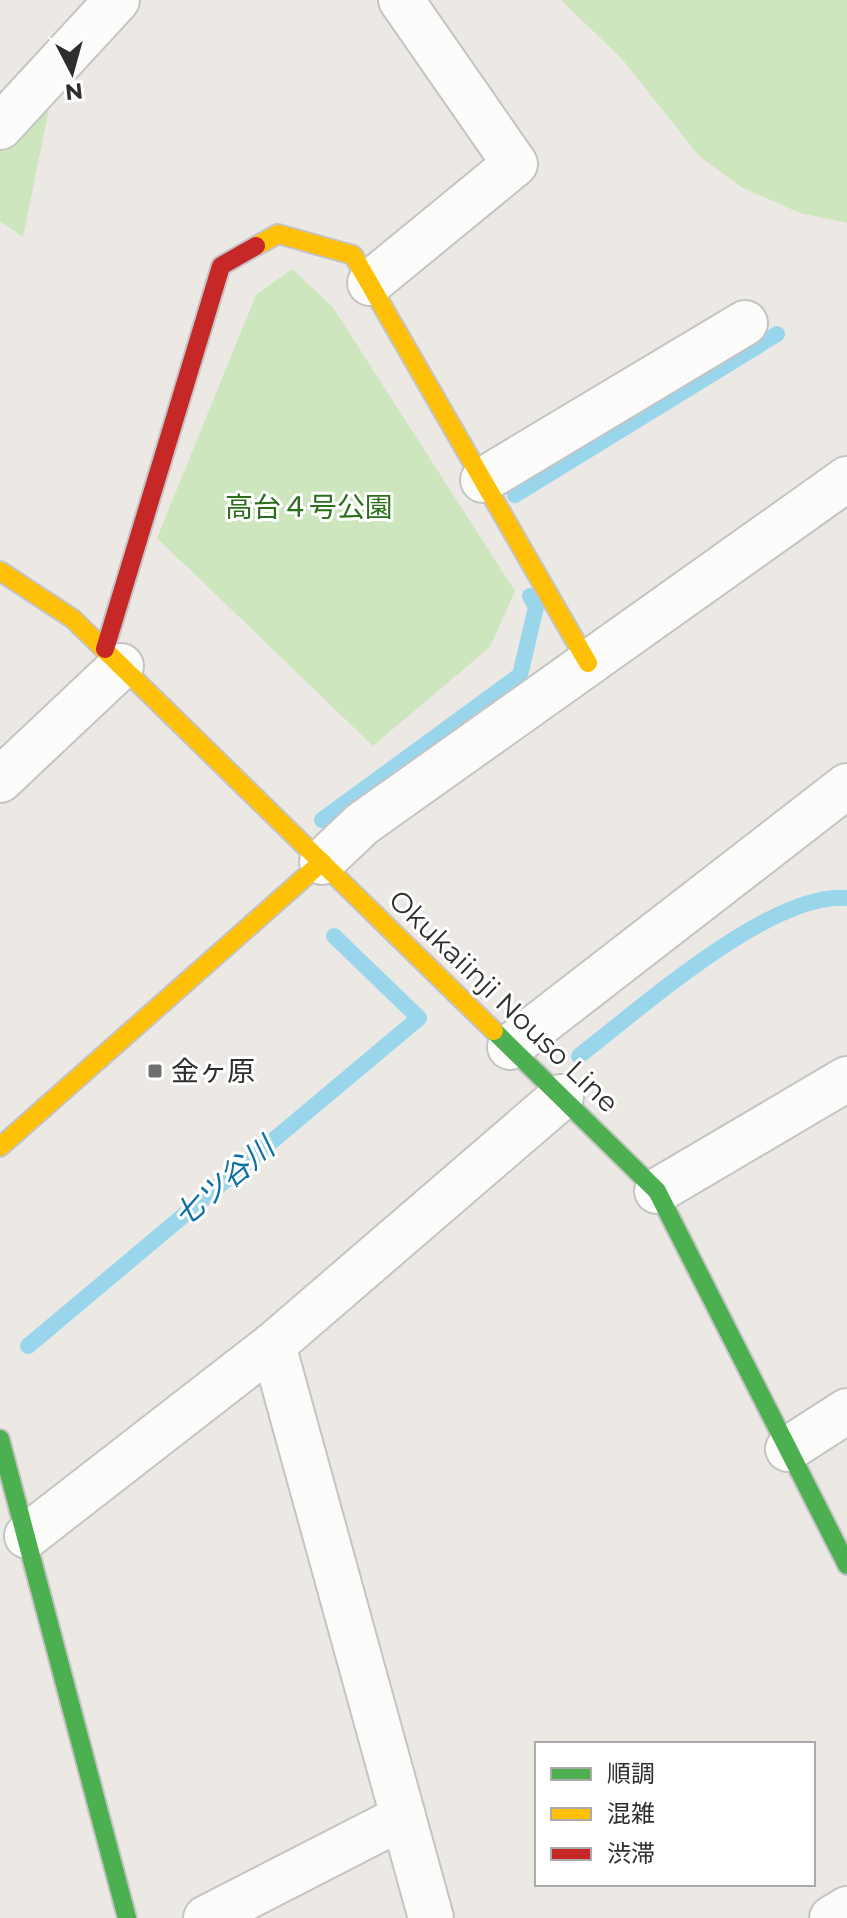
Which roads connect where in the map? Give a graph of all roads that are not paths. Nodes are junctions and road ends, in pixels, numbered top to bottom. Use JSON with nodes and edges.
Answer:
{"nodes":[{"id":1,"x":117,"y":0,"type":"edge"},
{"id":2,"x":401,"y":0,"type":"edge"},
{"id":3,"x":0,"y":127,"type":"edge"},
{"id":4,"x":370,"y":283,"type":"junction"},
{"id":5,"x":745,"y":323,"type":"dead end"},
{"id":6,"x":847,"y":479,"type":"edge"},
{"id":7,"x":483,"y":480,"type":"junction"},
{"id":8,"x":0,"y":571,"type":"edge"},
{"id":9,"x":113,"y":657,"type":"junction"},
{"id":10,"x":588,"y":663,"type":"junction"},
{"id":11,"x":0,"y":780,"type":"edge"},
{"id":12,"x":847,"y":786,"type":"edge"},
{"id":13,"x":322,"y":862,"type":"junction"},
{"id":14,"x":510,"y":1047,"type":"junction"},
{"id":15,"x":847,"y":1079,"type":"edge"},
{"id":16,"x":561,"y":1097,"type":"junction"},
{"id":17,"x":0,"y":1147,"type":"edge"},
{"id":18,"x":657,"y":1191,"type":"junction"},
{"id":19,"x":273,"y":1345,"type":"junction"},
{"id":20,"x":847,"y":1411,"type":"edge"},
{"id":21,"x":0,"y":1439,"type":"edge"},
{"id":22,"x":788,"y":1449,"type":"junction"},
{"id":23,"x":27,"y":1536,"type":"junction"},
{"id":24,"x":847,"y":1565,"type":"edge"},
{"id":25,"x":403,"y":1817,"type":"junction"},
{"id":26,"x":847,"y":1909,"type":"edge"},
{"id":27,"x":127,"y":1918,"type":"edge"},
{"id":28,"x":206,"y":1918,"type":"edge"},
{"id":29,"x":431,"y":1918,"type":"edge"},
{"id":30,"x":832,"y":1918,"type":"edge"}],
"edges":[{"from":1,"to":3,"type":"street"},
{"from":2,"to":4,"type":"street"},
{"from":4,"to":7,"type":"street"},
{"from":4,"to":9,"type":"street"},
{"from":5,"to":7,"type":"street"},
{"from":6,"to":10,"type":"street"},
{"from":7,"to":10,"type":"street"},
{"from":8,"to":9,"type":"street","name":"Okukaiinji Nouso Line"},
{"from":9,"to":11,"type":"street"},
{"from":9,"to":13,"type":"street","name":"Okukaiinji Nouso Line"},
{"from":10,"to":13,"type":"street"},
{"from":12,"to":14,"type":"street"},
{"from":13,"to":14,"type":"street","name":"Okukaiinji Nouso Line"},
{"from":13,"to":17,"type":"street"},
{"from":14,"to":16,"type":"street","name":"Okukaiinji Nouso Line"},
{"from":15,"to":18,"type":"street"},
{"from":16,"to":18,"type":"street","name":"Okukaiinji Nouso Line"},
{"from":16,"to":19,"type":"street"},
{"from":18,"to":22,"type":"street","name":"Okukaiinji Nouso Line"},
{"from":19,"to":23,"type":"street"},
{"from":19,"to":25,"type":"street"},
{"from":20,"to":22,"type":"street"},
{"from":21,"to":23,"type":"street"},
{"from":22,"to":24,"type":"street","name":"Okukaiinji Nouso Line"},
{"from":23,"to":27,"type":"street"},
{"from":25,"to":28,"type":"street"},
{"from":25,"to":29,"type":"street"},
{"from":26,"to":30,"type":"street"}]}
